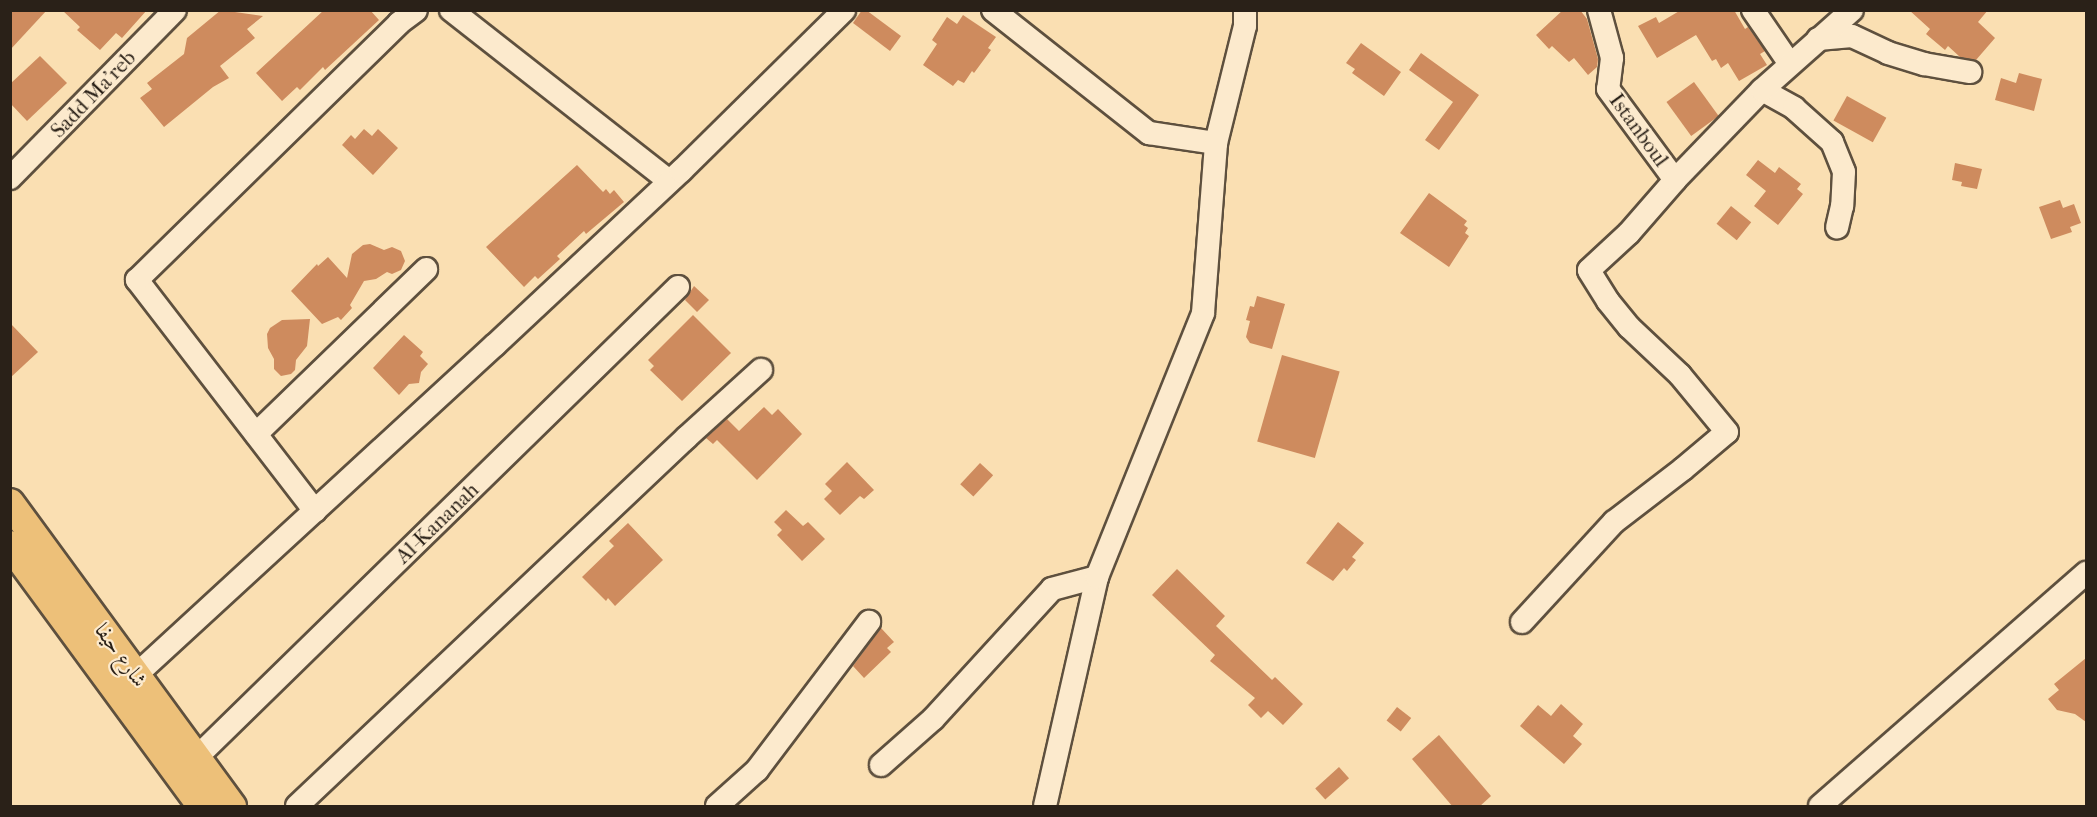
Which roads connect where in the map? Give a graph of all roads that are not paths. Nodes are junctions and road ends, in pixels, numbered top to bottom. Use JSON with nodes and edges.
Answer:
{"nodes":[{"id":1,"x":175,"y":10,"type":"edge"},
{"id":2,"x":417,"y":10,"type":"edge"},
{"id":3,"x":451,"y":10,"type":"edge"},
{"id":4,"x":844,"y":10,"type":"edge"},
{"id":5,"x":993,"y":10,"type":"edge"},
{"id":6,"x":1245,"y":10,"type":"edge"},
{"id":7,"x":1599,"y":10,"type":"edge"},
{"id":8,"x":1753,"y":10,"type":"edge"},
{"id":9,"x":1852,"y":10,"type":"edge"},
{"id":10,"x":1818,"y":39,"type":"junction"},
{"id":11,"x":1790,"y":64,"type":"junction"},
{"id":12,"x":1970,"y":72,"type":"dead end"},
{"id":13,"x":1762,"y":90,"type":"junction"},
{"id":14,"x":1216,"y":143,"type":"junction"},
{"id":15,"x":10,"y":178,"type":"edge"},
{"id":16,"x":1675,"y":180,"type":"junction"},
{"id":17,"x":669,"y":181,"type":"junction"},
{"id":18,"x":1837,"y":227,"type":"dead end"},
{"id":19,"x":426,"y":268,"type":"dead end"},
{"id":20,"x":678,"y":287,"type":"dead end"},
{"id":21,"x":761,"y":370,"type":"dead end"},
{"id":22,"x":256,"y":434,"type":"junction"},
{"id":23,"x":10,"y":503,"type":"edge"},
{"id":24,"x":315,"y":511,"type":"junction"},
{"id":25,"x":10,"y":544,"type":"edge"},
{"id":26,"x":2086,"y":573,"type":"edge"},
{"id":27,"x":1097,"y":577,"type":"junction"},
{"id":28,"x":869,"y":622,"type":"dead end"},
{"id":29,"x":1522,"y":622,"type":"dead end"},
{"id":30,"x":136,"y":675,"type":"junction"},
{"id":31,"x":196,"y":758,"type":"junction"},
{"id":32,"x":881,"y":765,"type":"dead end"},
{"id":33,"x":202,"y":807,"type":"edge"},
{"id":34,"x":232,"y":807,"type":"edge"},
{"id":35,"x":297,"y":807,"type":"edge"},
{"id":36,"x":717,"y":807,"type":"edge"},
{"id":37,"x":1045,"y":807,"type":"edge"},
{"id":38,"x":1820,"y":807,"type":"edge"}],
"edges":[{"from":1,"to":15,"type":"street","name":"Sadd Ma'reb"},
{"from":2,"to":22,"type":"street"},
{"from":3,"to":17,"type":"street"},
{"from":4,"to":17,"type":"street"},
{"from":5,"to":14,"type":"street"},
{"from":6,"to":14,"type":"street"},
{"from":7,"to":16,"type":"street","name":"Istanboul"},
{"from":8,"to":11,"type":"street"},
{"from":9,"to":10,"type":"street"},
{"from":10,"to":11,"type":"street"},
{"from":10,"to":12,"type":"street"},
{"from":11,"to":13,"type":"street"},
{"from":13,"to":16,"type":"street"},
{"from":13,"to":18,"type":"street"},
{"from":14,"to":27,"type":"street"},
{"from":16,"to":29,"type":"street"},
{"from":17,"to":24,"type":"street"},
{"from":19,"to":22,"type":"street"},
{"from":20,"to":31,"type":"street","name":"Al-Kananah"},
{"from":21,"to":35,"type":"street"},
{"from":22,"to":24,"type":"street"},
{"from":23,"to":30,"type":"main road","name":"شارع حيفا"},
{"from":24,"to":30,"type":"street"},
{"from":25,"to":33,"type":"main road","name":"شارع حيفا"},
{"from":26,"to":38,"type":"street"},
{"from":27,"to":32,"type":"street"},
{"from":27,"to":37,"type":"street"},
{"from":28,"to":36,"type":"street"},
{"from":30,"to":31,"type":"main road","name":"شارع حيفا"},
{"from":31,"to":34,"type":"main road","name":"شارع حيفا"}]}
